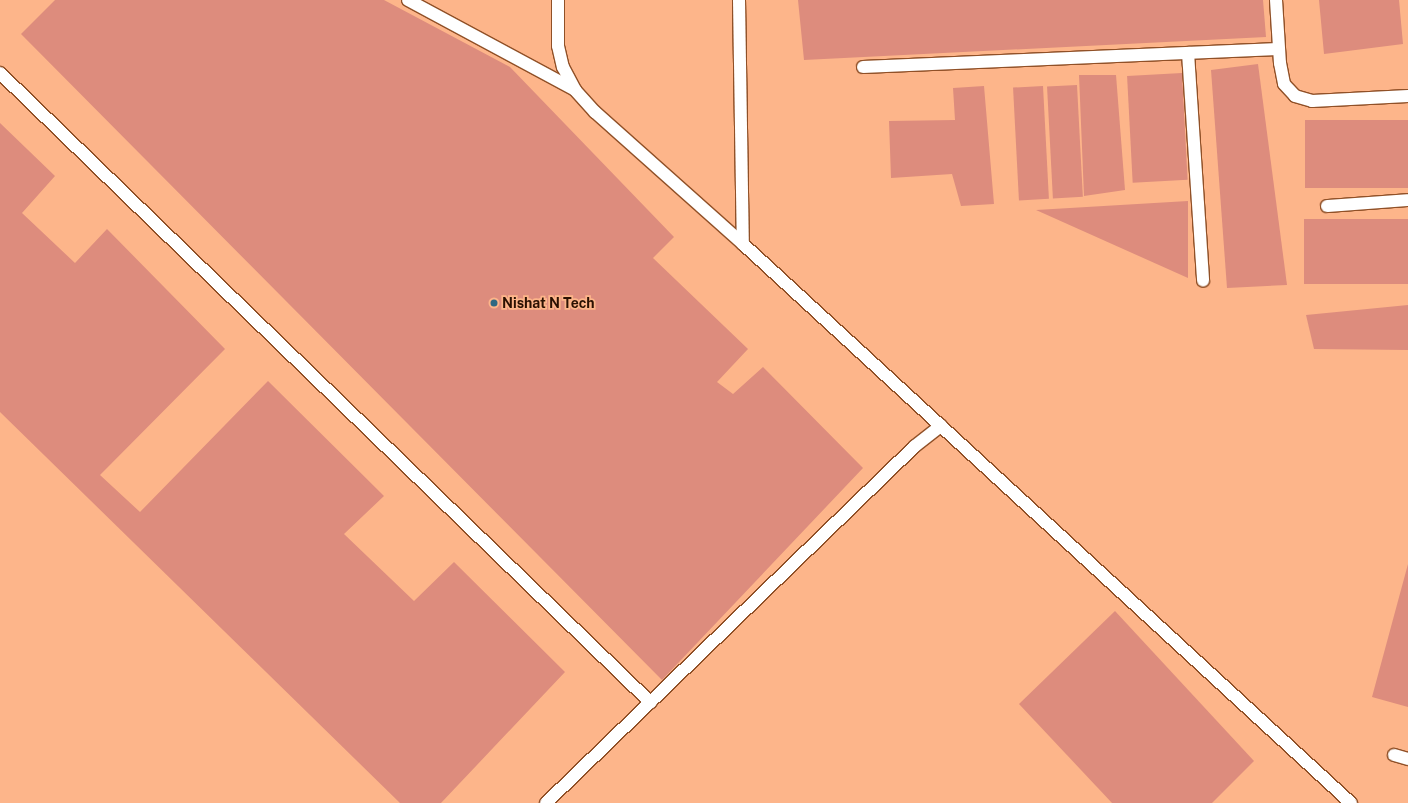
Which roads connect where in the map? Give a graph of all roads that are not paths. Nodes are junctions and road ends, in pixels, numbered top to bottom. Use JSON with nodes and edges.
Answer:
{"nodes":[{"id":1,"x":408,"y":0,"type":"edge"},
{"id":2,"x":558,"y":0,"type":"edge"},
{"id":3,"x":739,"y":0,"type":"edge"},
{"id":4,"x":1276,"y":0,"type":"edge"},
{"id":5,"x":1278,"y":49,"type":"junction"},
{"id":6,"x":1188,"y":53,"type":"junction"},
{"id":7,"x":863,"y":67,"type":"dead end"},
{"id":8,"x":0,"y":73,"type":"edge"},
{"id":9,"x":575,"y":90,"type":"junction"},
{"id":10,"x":1408,"y":96,"type":"edge"},
{"id":11,"x":1408,"y":200,"type":"edge"},
{"id":12,"x":1327,"y":206,"type":"dead end"},
{"id":13,"x":743,"y":244,"type":"junction"},
{"id":14,"x":1203,"y":281,"type":"dead end"},
{"id":15,"x":941,"y":426,"type":"junction"},
{"id":16,"x":650,"y":702,"type":"junction"},
{"id":17,"x":1394,"y":755,"type":"dead end"},
{"id":18,"x":1408,"y":758,"type":"edge"},
{"id":19,"x":546,"y":803,"type":"edge"},
{"id":20,"x":1351,"y":803,"type":"edge"}],
"edges":[{"from":1,"to":9,"type":"lane"},
{"from":2,"to":9,"type":"lane"},
{"from":3,"to":13,"type":"lane"},
{"from":4,"to":5,"type":"lane"},
{"from":5,"to":6,"type":"lane"},
{"from":5,"to":10,"type":"lane"},
{"from":6,"to":7,"type":"lane"},
{"from":6,"to":14,"type":"lane"},
{"from":8,"to":16,"type":"lane"},
{"from":9,"to":13,"type":"lane"},
{"from":11,"to":12,"type":"lane"},
{"from":13,"to":15,"type":"lane"},
{"from":15,"to":16,"type":"lane"},
{"from":15,"to":20,"type":"lane"},
{"from":16,"to":19,"type":"lane"},
{"from":17,"to":18,"type":"lane"}]}
